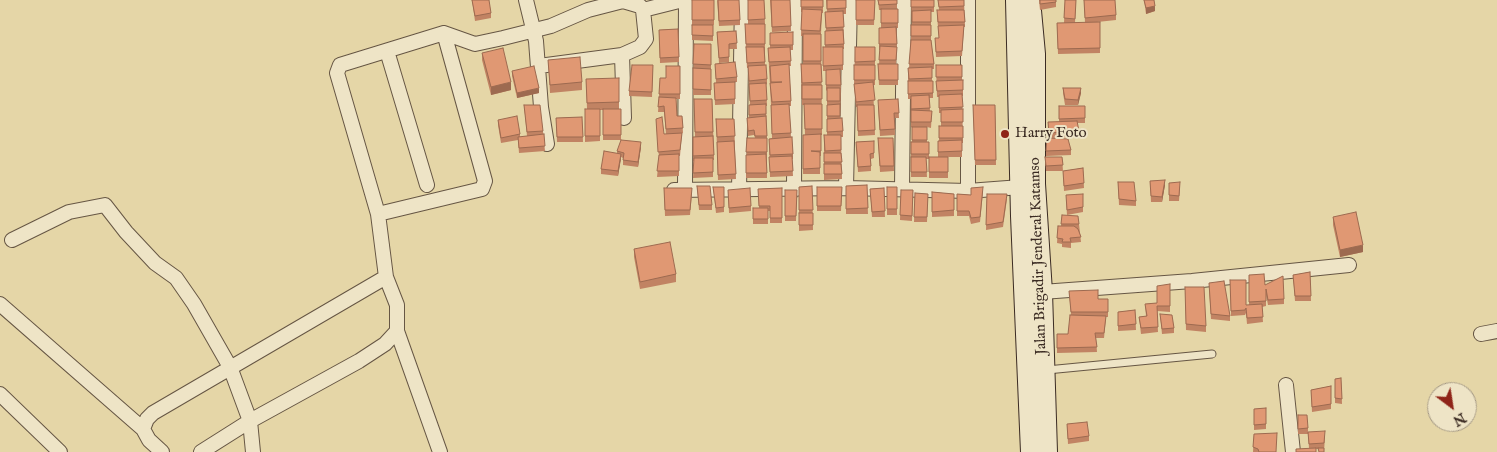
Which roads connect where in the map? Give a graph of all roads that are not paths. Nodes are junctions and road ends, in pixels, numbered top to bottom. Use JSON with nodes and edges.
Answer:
{"nodes":[{"id":1,"x":526,"y":0,"type":"edge"},
{"id":2,"x":685,"y":0,"type":"edge"},
{"id":3,"x":742,"y":0,"type":"edge"},
{"id":4,"x":795,"y":0,"type":"edge"},
{"id":5,"x":850,"y":0,"type":"edge"},
{"id":6,"x":904,"y":0,"type":"edge"},
{"id":7,"x":968,"y":0,"type":"edge"},
{"id":8,"x":1016,"y":0,"type":"edge"},
{"id":9,"x":1030,"y":0,"type":"edge"},
{"id":10,"x":644,"y":10,"type":"junction"},
{"id":11,"x":533,"y":30,"type":"junction"},
{"id":12,"x":444,"y":33,"type":"junction"},
{"id":13,"x":387,"y":51,"type":"junction"},
{"id":14,"x":622,"y":55,"type":"junction"},
{"id":15,"x":539,"y":66,"type":"junction"},
{"id":16,"x":624,"y":118,"type":"dead end"},
{"id":17,"x":1027,"y":131,"type":"junction"},
{"id":18,"x":547,"y":144,"type":"edge"},
{"id":19,"x":427,"y":186,"type":"dead end"},
{"id":20,"x":1021,"y":187,"type":"junction"},
{"id":21,"x":846,"y":188,"type":"junction"},
{"id":22,"x":665,"y":189,"type":"edge"},
{"id":23,"x":902,"y":189,"type":"junction"},
{"id":24,"x":685,"y":190,"type":"junction"},
{"id":25,"x":738,"y":190,"type":"junction"},
{"id":26,"x":794,"y":190,"type":"junction"},
{"id":27,"x":968,"y":191,"type":"junction"},
{"id":28,"x":378,"y":214,"type":"junction"},
{"id":29,"x":12,"y":240,"type":"dead end"},
{"id":30,"x":1349,"y":265,"type":"dead end"},
{"id":31,"x":386,"y":277,"type":"junction"},
{"id":32,"x":1042,"y":292,"type":"junction"},
{"id":33,"x":0,"y":304,"type":"edge"},
{"id":34,"x":398,"y":331,"type":"junction"},
{"id":35,"x":1497,"y":331,"type":"edge"},
{"id":36,"x":1481,"y":334,"type":"dead end"},
{"id":37,"x":1212,"y":354,"type":"dead end"},
{"id":38,"x":230,"y":367,"type":"junction"},
{"id":39,"x":1044,"y":370,"type":"junction"},
{"id":40,"x":1286,"y":385,"type":"dead end"},
{"id":41,"x":0,"y":394,"type":"edge"},
{"id":42,"x":250,"y":421,"type":"junction"},
{"id":43,"x":143,"y":429,"type":"junction"},
{"id":44,"x":60,"y":452,"type":"edge"},
{"id":45,"x":162,"y":452,"type":"edge"},
{"id":46,"x":201,"y":452,"type":"edge"},
{"id":47,"x":253,"y":452,"type":"edge"},
{"id":48,"x":440,"y":452,"type":"edge"},
{"id":49,"x":1031,"y":452,"type":"edge"},
{"id":50,"x":1046,"y":452,"type":"edge"},
{"id":51,"x":1293,"y":452,"type":"edge"}],
"edges":[{"from":1,"to":11,"type":"street"},
{"from":2,"to":10,"type":"street"},
{"from":2,"to":24,"type":"street"},
{"from":3,"to":25,"type":"street"},
{"from":4,"to":26,"type":"street"},
{"from":5,"to":21,"type":"street"},
{"from":6,"to":23,"type":"street"},
{"from":7,"to":27,"type":"street"},
{"from":8,"to":17,"type":"main road","name":"Jalan Brigadir Jenderal Katamso"},
{"from":9,"to":17,"type":"main road","name":"Jalan Brigadir Jenderal Katamso"},
{"from":10,"to":11,"type":"street"},
{"from":10,"to":14,"type":"street"},
{"from":11,"to":12,"type":"street"},
{"from":11,"to":15,"type":"street"},
{"from":12,"to":13,"type":"street"},
{"from":12,"to":28,"type":"street"},
{"from":13,"to":19,"type":"street"},
{"from":13,"to":28,"type":"street"},
{"from":14,"to":15,"type":"street"},
{"from":14,"to":16,"type":"street"},
{"from":15,"to":18,"type":"street"},
{"from":17,"to":20,"type":"main road","name":"Jalan Brigadir Jenderal Katamso"},
{"from":17,"to":32,"type":"main road","name":"Jalan Brigadir Jenderal Katamso"},
{"from":20,"to":27,"type":"street"},
{"from":20,"to":49,"type":"main road","name":"Jalan Brigadir Jenderal Katamso"},
{"from":21,"to":23,"type":"street"},
{"from":21,"to":26,"type":"street"},
{"from":22,"to":24,"type":"street"},
{"from":23,"to":27,"type":"street"},
{"from":24,"to":25,"type":"street"},
{"from":25,"to":26,"type":"street"},
{"from":28,"to":31,"type":"street"},
{"from":29,"to":38,"type":"street"},
{"from":30,"to":32,"type":"street"},
{"from":31,"to":34,"type":"street"},
{"from":31,"to":38,"type":"street"},
{"from":32,"to":39,"type":"main road","name":"Jalan Brigadir Jenderal Katamso"},
{"from":33,"to":43,"type":"street"},
{"from":34,"to":42,"type":"street"},
{"from":34,"to":48,"type":"street"},
{"from":35,"to":36,"type":"street"},
{"from":37,"to":39,"type":"lane"},
{"from":38,"to":42,"type":"street"},
{"from":38,"to":43,"type":"street"},
{"from":39,"to":50,"type":"main road","name":"Jalan Brigadir Jenderal Katamso"},
{"from":40,"to":51,"type":"street"},
{"from":41,"to":44,"type":"street"},
{"from":42,"to":46,"type":"street"},
{"from":42,"to":47,"type":"street"},
{"from":43,"to":45,"type":"street"}]}
